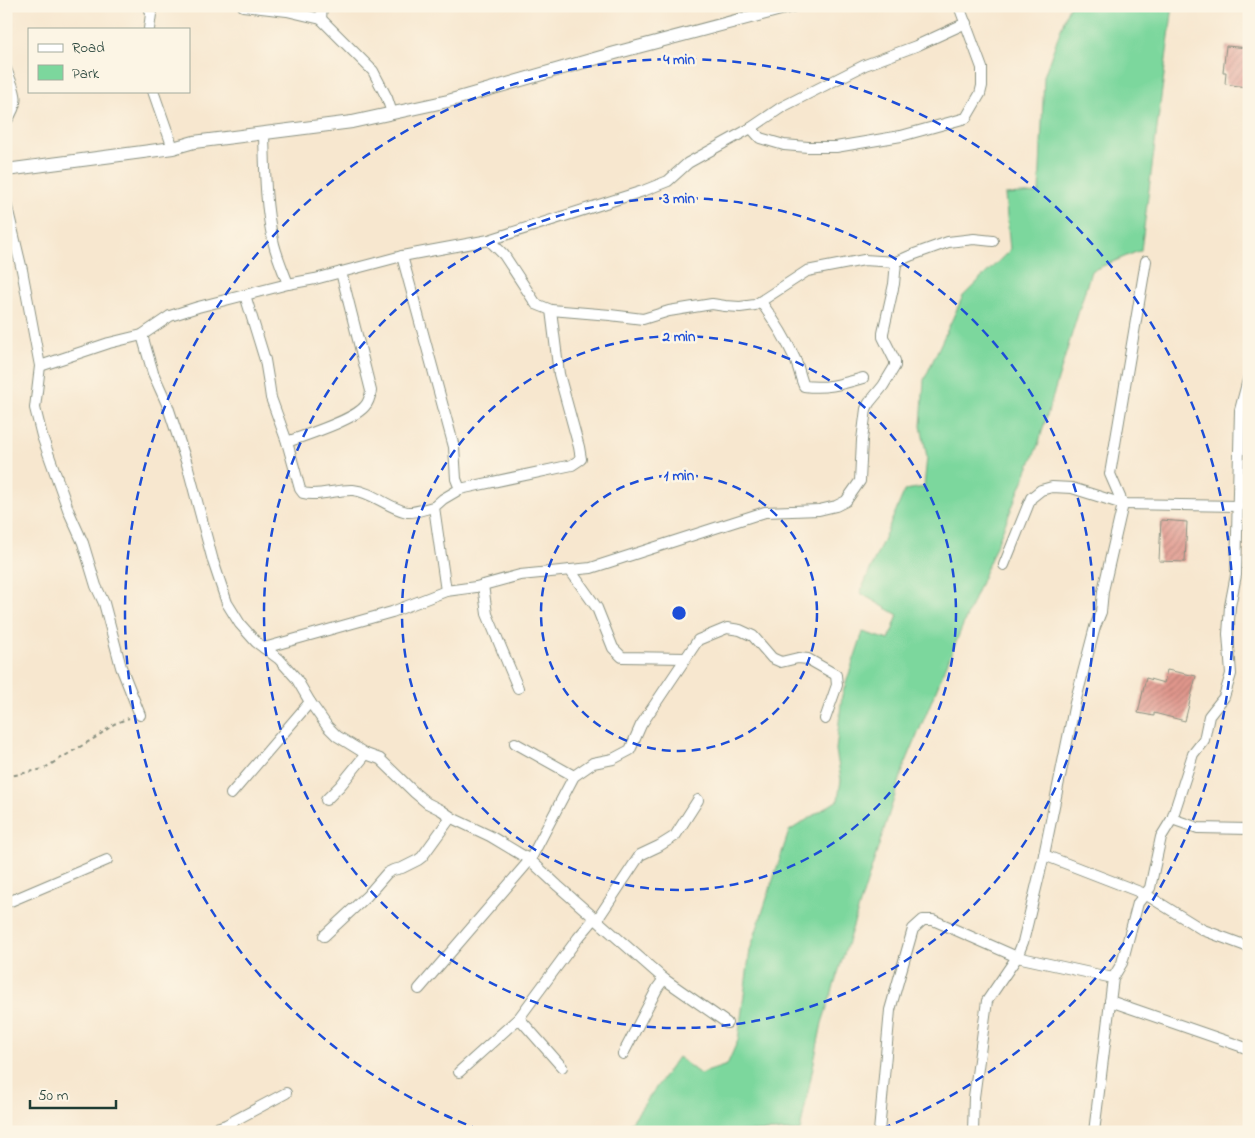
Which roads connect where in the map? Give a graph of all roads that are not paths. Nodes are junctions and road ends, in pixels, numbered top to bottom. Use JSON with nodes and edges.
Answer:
{"nodes":[{"id":1,"x":150,"y":6,"type":"edge"},
{"id":2,"x":243,"y":6,"type":"edge"},
{"id":3,"x":322,"y":6,"type":"edge"},
{"id":4,"x":792,"y":6,"type":"edge"},
{"id":5,"x":959,"y":6,"type":"edge"},
{"id":6,"x":321,"y":19,"type":"junction"},
{"id":7,"x":966,"y":23,"type":"junction"},
{"id":8,"x":149,"y":28,"type":"edge"},
{"id":9,"x":6,"y":69,"type":"edge"},
{"id":10,"x":153,"y":92,"type":"edge"},
{"id":11,"x":392,"y":113,"type":"junction"},
{"id":12,"x":6,"y":122,"type":"edge"},
{"id":13,"x":751,"y":128,"type":"junction"},
{"id":14,"x":264,"y":134,"type":"junction"},
{"id":15,"x":173,"y":148,"type":"junction"},
{"id":16,"x":6,"y":170,"type":"edge"},
{"id":17,"x":6,"y":203,"type":"edge"},
{"id":18,"x":490,"y":240,"type":"junction"},
{"id":19,"x":993,"y":241,"type":"dead end"},
{"id":20,"x":402,"y":256,"type":"junction"},
{"id":21,"x":1146,"y":261,"type":"dead end"},
{"id":22,"x":896,"y":262,"type":"junction"},
{"id":23,"x":342,"y":272,"type":"junction"},
{"id":24,"x":288,"y":284,"type":"junction"},
{"id":25,"x":245,"y":295,"type":"junction"},
{"id":26,"x":761,"y":302,"type":"junction"},
{"id":27,"x":551,"y":310,"type":"junction"},
{"id":28,"x":142,"y":335,"type":"junction"},
{"id":29,"x":40,"y":366,"type":"junction"},
{"id":30,"x":1249,"y":376,"type":"edge"},
{"id":31,"x":863,"y":378,"type":"dead end"},
{"id":32,"x":287,"y":442,"type":"junction"},
{"id":33,"x":460,"y":490,"type":"junction"},
{"id":34,"x":1123,"y":504,"type":"junction"},
{"id":35,"x":1238,"y":506,"type":"junction"},
{"id":36,"x":434,"y":507,"type":"junction"},
{"id":37,"x":1004,"y":564,"type":"dead end"},
{"id":38,"x":570,"y":570,"type":"junction"},
{"id":39,"x":482,"y":585,"type":"junction"},
{"id":40,"x":446,"y":591,"type":"junction"},
{"id":41,"x":264,"y":648,"type":"junction"},
{"id":42,"x":686,"y":658,"type":"junction"},
{"id":43,"x":518,"y":688,"type":"dead end"},
{"id":44,"x":310,"y":702,"type":"junction"},
{"id":45,"x":140,"y":715,"type":"road end"},
{"id":46,"x":826,"y":719,"type":"dead end"},
{"id":47,"x":515,"y":743,"type":"dead end"},
{"id":48,"x":366,"y":754,"type":"junction"},
{"id":49,"x":574,"y":776,"type":"junction"},
{"id":50,"x":231,"y":794,"type":"dead end"},
{"id":51,"x":326,"y":800,"type":"dead end"},
{"id":52,"x":698,"y":800,"type":"dead end"},
{"id":53,"x":451,"y":817,"type":"junction"},
{"id":54,"x":1172,"y":819,"type":"junction"},
{"id":55,"x":1249,"y":829,"type":"edge"},
{"id":56,"x":1044,"y":855,"type":"junction"},
{"id":57,"x":107,"y":860,"type":"dead end"},
{"id":58,"x":530,"y":860,"type":"junction"},
{"id":59,"x":1145,"y":894,"type":"junction"},
{"id":60,"x":6,"y":903,"type":"edge"},
{"id":61,"x":596,"y":919,"type":"junction"},
{"id":62,"x":324,"y":936,"type":"dead end"},
{"id":63,"x":1249,"y":947,"type":"edge"},
{"id":64,"x":1017,"y":956,"type":"junction"},
{"id":65,"x":1113,"y":978,"type":"junction"},
{"id":66,"x":664,"y":979,"type":"junction"},
{"id":67,"x":418,"y":989,"type":"dead end"},
{"id":68,"x":1110,"y":1001,"type":"junction"},
{"id":69,"x":519,"y":1018,"type":"junction"},
{"id":70,"x":726,"y":1023,"type":"dead end"},
{"id":71,"x":1249,"y":1049,"type":"edge"},
{"id":72,"x":623,"y":1054,"type":"dead end"},
{"id":73,"x":562,"y":1067,"type":"dead end"},
{"id":74,"x":460,"y":1072,"type":"dead end"},
{"id":75,"x":286,"y":1092,"type":"dead end"},
{"id":76,"x":205,"y":1132,"type":"edge"},
{"id":77,"x":879,"y":1132,"type":"edge"},
{"id":78,"x":973,"y":1132,"type":"edge"},
{"id":79,"x":1094,"y":1132,"type":"edge"}],
"edges":[{"from":1,"to":8,"type":"street"},
{"from":2,"to":6,"type":"street"},
{"from":3,"to":6,"type":"street"},
{"from":4,"to":11,"type":"street"},
{"from":5,"to":7,"type":"street"},
{"from":6,"to":11,"type":"street"},
{"from":7,"to":13,"type":"street"},
{"from":7,"to":13,"type":"street"},
{"from":9,"to":12,"type":"street"},
{"from":10,"to":15,"type":"street"},
{"from":11,"to":14,"type":"street"},
{"from":13,"to":18,"type":"street"},
{"from":14,"to":15,"type":"street"},
{"from":14,"to":24,"type":"street"},
{"from":15,"to":16,"type":"street"},
{"from":17,"to":29,"type":"street"},
{"from":18,"to":20,"type":"street"},
{"from":18,"to":27,"type":"street"},
{"from":19,"to":22,"type":"street"},
{"from":20,"to":23,"type":"street"},
{"from":20,"to":33,"type":"street"},
{"from":21,"to":34,"type":"street"},
{"from":22,"to":26,"type":"street"},
{"from":22,"to":38,"type":"street"},
{"from":23,"to":24,"type":"street"},
{"from":23,"to":32,"type":"street"},
{"from":24,"to":25,"type":"street"},
{"from":25,"to":28,"type":"street"},
{"from":25,"to":32,"type":"street"},
{"from":26,"to":27,"type":"street"},
{"from":26,"to":31,"type":"street"},
{"from":27,"to":33,"type":"street"},
{"from":28,"to":29,"type":"street"},
{"from":28,"to":41,"type":"street"},
{"from":29,"to":45,"type":"street"},
{"from":30,"to":35,"type":"street"},
{"from":32,"to":36,"type":"street"},
{"from":33,"to":36,"type":"street"},
{"from":34,"to":35,"type":"street"},
{"from":34,"to":37,"type":"street"},
{"from":34,"to":56,"type":"street"},
{"from":35,"to":54,"type":"street"},
{"from":36,"to":40,"type":"street"},
{"from":38,"to":39,"type":"street"},
{"from":38,"to":42,"type":"street"},
{"from":39,"to":40,"type":"street"},
{"from":39,"to":43,"type":"street"},
{"from":40,"to":41,"type":"street"},
{"from":41,"to":44,"type":"street"},
{"from":42,"to":46,"type":"street"},
{"from":42,"to":49,"type":"street"},
{"from":44,"to":48,"type":"street"},
{"from":44,"to":50,"type":"street"},
{"from":47,"to":49,"type":"street"},
{"from":48,"to":51,"type":"street"},
{"from":48,"to":53,"type":"street"},
{"from":49,"to":58,"type":"street"},
{"from":52,"to":61,"type":"street"},
{"from":53,"to":58,"type":"street"},
{"from":53,"to":62,"type":"street"},
{"from":54,"to":55,"type":"street"},
{"from":54,"to":59,"type":"street"},
{"from":56,"to":59,"type":"street"},
{"from":56,"to":64,"type":"street"},
{"from":57,"to":60,"type":"street"},
{"from":58,"to":61,"type":"street"},
{"from":58,"to":67,"type":"street"},
{"from":59,"to":63,"type":"street"},
{"from":59,"to":65,"type":"street"},
{"from":61,"to":66,"type":"street"},
{"from":61,"to":69,"type":"street"},
{"from":64,"to":65,"type":"street"},
{"from":64,"to":77,"type":"street"},
{"from":64,"to":78,"type":"street"},
{"from":65,"to":68,"type":"street"},
{"from":66,"to":70,"type":"street"},
{"from":66,"to":72,"type":"street"},
{"from":68,"to":71,"type":"street"},
{"from":68,"to":79,"type":"street"},
{"from":69,"to":73,"type":"street"},
{"from":69,"to":74,"type":"street"},
{"from":75,"to":76,"type":"street"}]}
